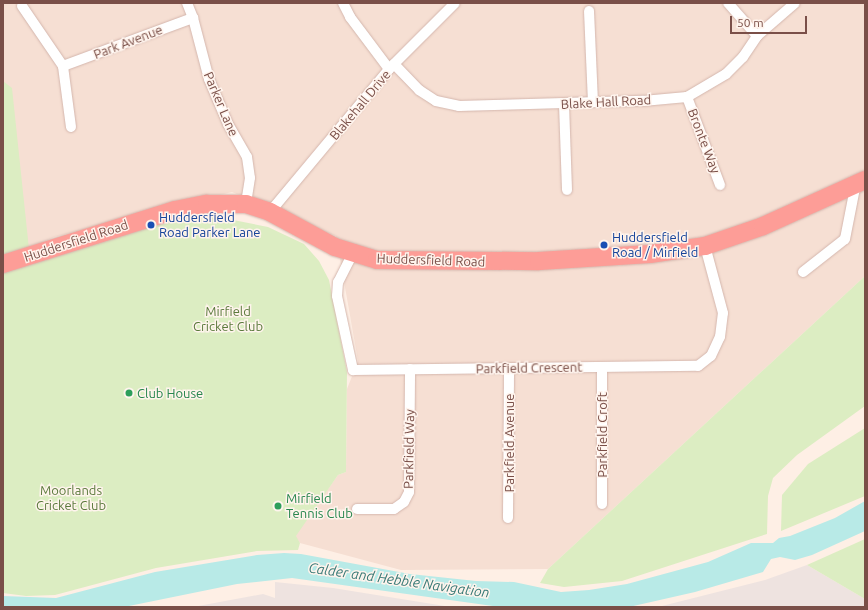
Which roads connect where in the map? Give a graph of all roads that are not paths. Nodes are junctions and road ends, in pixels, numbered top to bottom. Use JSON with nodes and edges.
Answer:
{"nodes":[{"id":1,"x":187,"y":3,"type":"edge"},
{"id":2,"x":343,"y":3,"type":"edge"},
{"id":3,"x":455,"y":3,"type":"edge"},
{"id":4,"x":728,"y":3,"type":"edge"},
{"id":5,"x":795,"y":3,"type":"edge"},
{"id":6,"x":22,"y":6,"type":"dead end"},
{"id":7,"x":589,"y":11,"type":"dead end"},
{"id":8,"x":193,"y":18,"type":"junction"},
{"id":9,"x":757,"y":36,"type":"junction"},
{"id":10,"x":63,"y":66,"type":"junction"},
{"id":11,"x":392,"y":67,"type":"junction"},
{"id":12,"x":687,"y":97,"type":"junction"},
{"id":13,"x":593,"y":102,"type":"junction"},
{"id":14,"x":564,"y":104,"type":"junction"},
{"id":15,"x":71,"y":127,"type":"dead end"},
{"id":16,"x":860,"y":182,"type":"edge"},
{"id":17,"x":720,"y":185,"type":"dead end"},
{"id":18,"x":567,"y":190,"type":"dead end"},
{"id":19,"x":246,"y":204,"type":"junction"},
{"id":20,"x":270,"y":212,"type":"junction"},
{"id":21,"x":705,"y":246,"type":"junction"},
{"id":22,"x":353,"y":253,"type":"junction"},
{"id":23,"x":3,"y":264,"type":"edge"},
{"id":24,"x":804,"y":272,"type":"dead end"},
{"id":25,"x":602,"y":367,"type":"junction"},
{"id":26,"x":509,"y":368,"type":"junction"},
{"id":27,"x":410,"y":369,"type":"junction"},
{"id":28,"x":602,"y":504,"type":"dead end"},
{"id":29,"x":357,"y":509,"type":"dead end"},
{"id":30,"x":508,"y":518,"type":"dead end"}],
"edges":[{"from":1,"to":8,"type":"street","name":"Parker Lane"},
{"from":2,"to":11,"type":"street","name":"Blake Hall Road"},
{"from":3,"to":11,"type":"street","name":"Blakehall Drive"},
{"from":4,"to":9,"type":"street"},
{"from":5,"to":9,"type":"street","name":"Blake Hall Road"},
{"from":6,"to":10,"type":"street"},
{"from":7,"to":13,"type":"street"},
{"from":8,"to":10,"type":"street","name":"Park Avenue"},
{"from":8,"to":19,"type":"street","name":"Parker Lane"},
{"from":9,"to":12,"type":"street","name":"Blake Hall Road"},
{"from":10,"to":15,"type":"street"},
{"from":11,"to":14,"type":"street","name":"Blake Hall Road"},
{"from":11,"to":20,"type":"street","name":"Blakehall Drive"},
{"from":12,"to":13,"type":"street","name":"Blake Hall Road"},
{"from":12,"to":17,"type":"street","name":"Bronte Way"},
{"from":13,"to":14,"type":"street","name":"Blake Hall Road"},
{"from":14,"to":18,"type":"street"},
{"from":16,"to":21,"type":"highway","name":"Huddersfield Road"},
{"from":16,"to":24,"type":"street"},
{"from":19,"to":20,"type":"highway","name":"Huddersfield Road"},
{"from":19,"to":23,"type":"highway","name":"Huddersfield Road"},
{"from":20,"to":22,"type":"highway","name":"Huddersfield Road"},
{"from":21,"to":22,"type":"highway","name":"Huddersfield Road"},
{"from":21,"to":25,"type":"street","name":"Parkfield Crescent"},
{"from":22,"to":27,"type":"street","name":"Parkfield Crescent"},
{"from":25,"to":26,"type":"street","name":"Parkfield Crescent"},
{"from":25,"to":28,"type":"street","name":"Parkfield Croft"},
{"from":26,"to":27,"type":"street","name":"Parkfield Crescent"},
{"from":26,"to":30,"type":"street","name":"Parkfield Avenue"},
{"from":27,"to":29,"type":"street","name":"Parkfield Way"}]}
